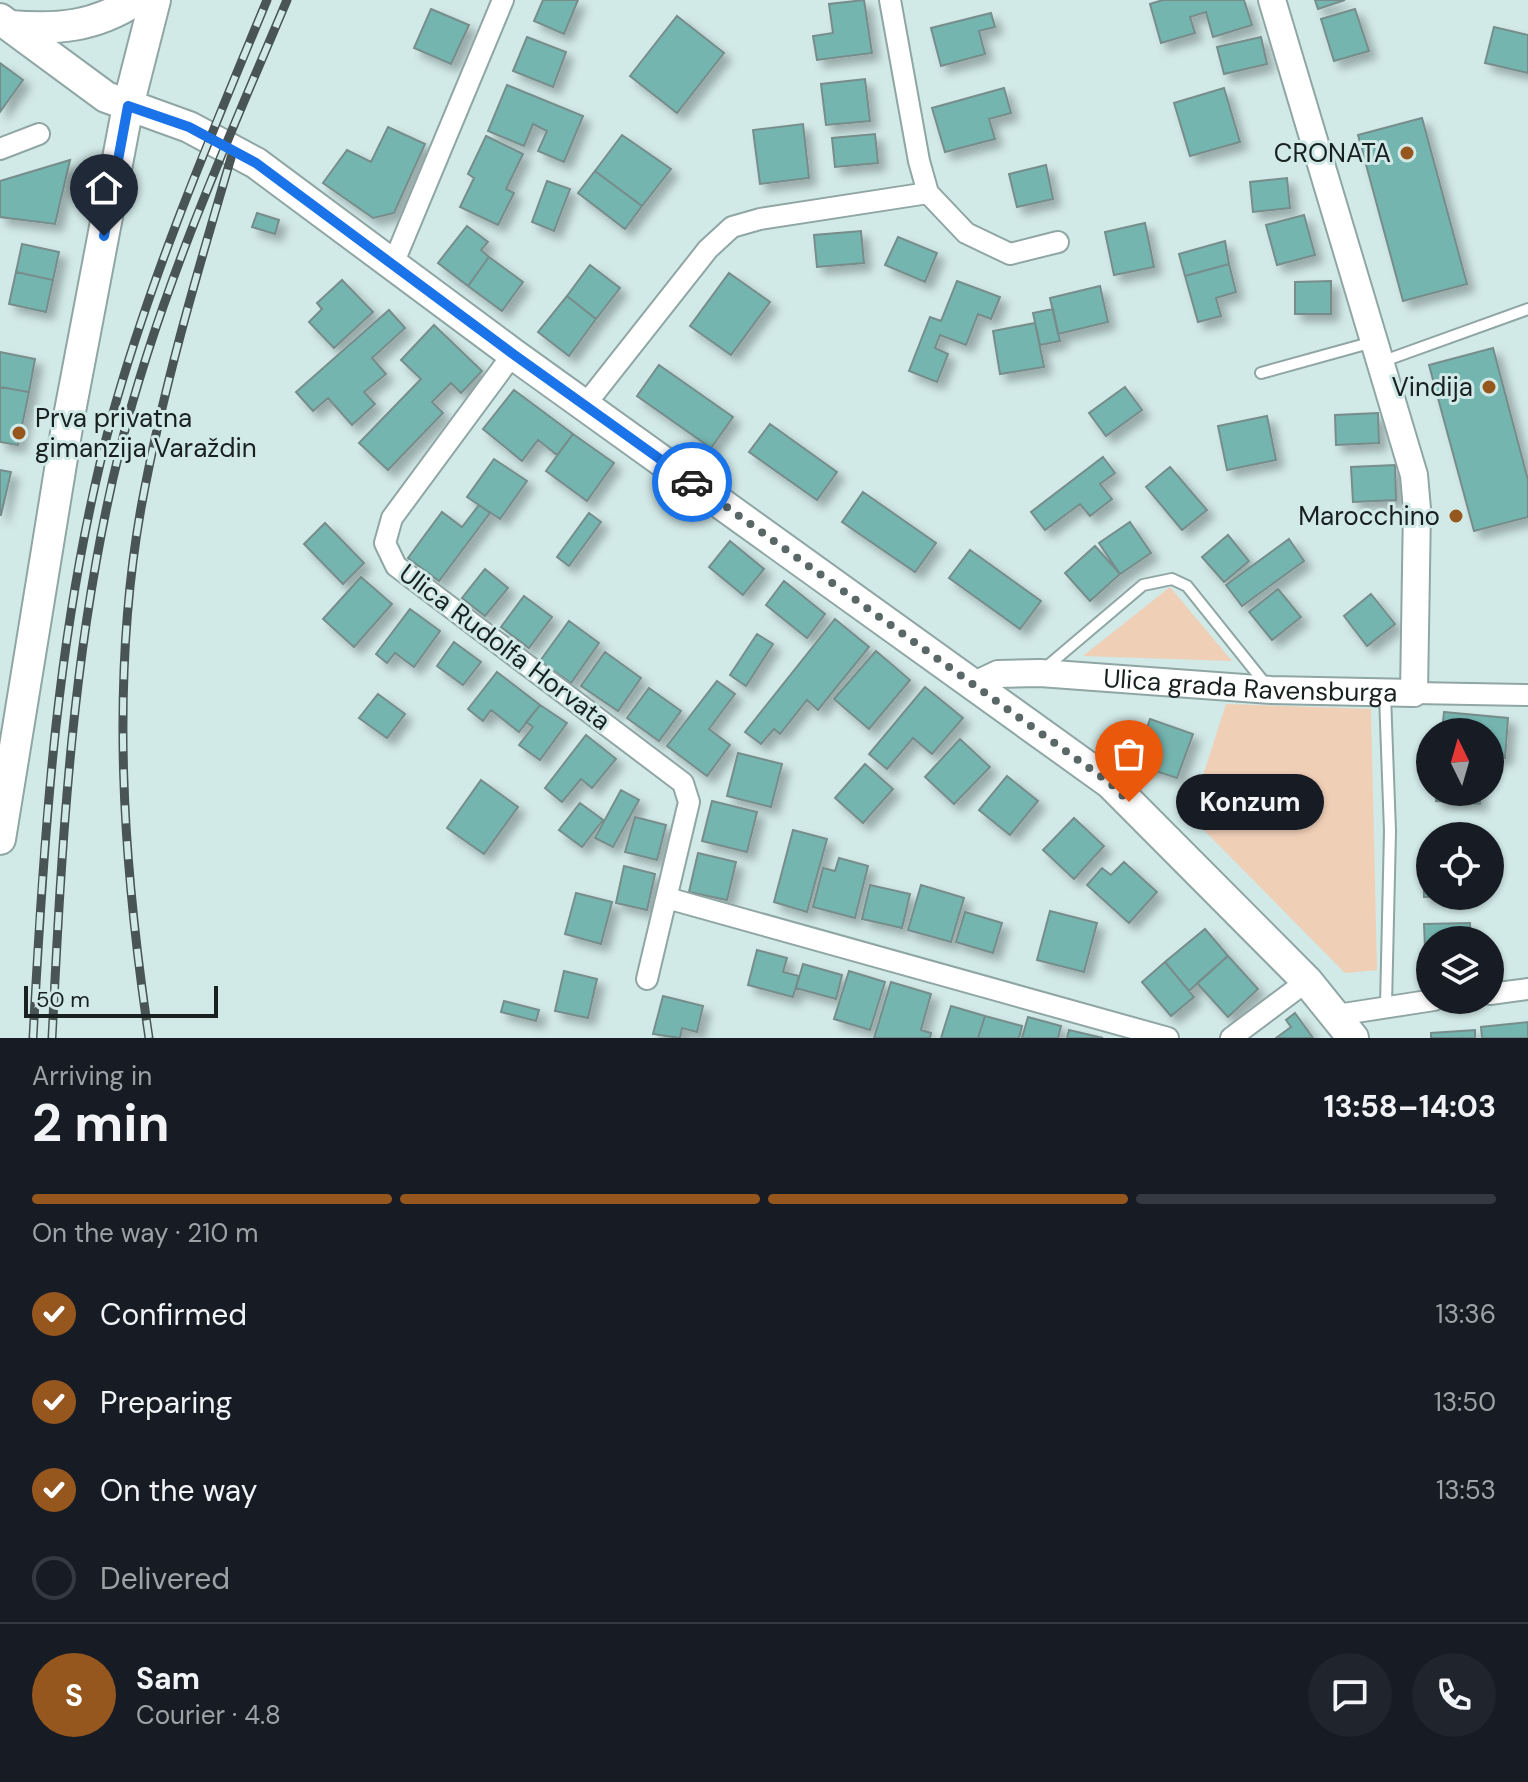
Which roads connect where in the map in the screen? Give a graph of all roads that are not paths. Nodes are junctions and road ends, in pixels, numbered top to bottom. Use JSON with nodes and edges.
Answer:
{"nodes":[{"id":1,"x":136,"y":0,"type":"edge"},
{"id":2,"x":155,"y":0,"type":"edge"},
{"id":3,"x":503,"y":0,"type":"edge"},
{"id":4,"x":890,"y":0,"type":"edge"},
{"id":5,"x":1272,"y":0,"type":"edge"},
{"id":6,"x":4,"y":22,"type":"edge"},
{"id":7,"x":128,"y":106,"type":"junction"},
{"id":8,"x":39,"y":134,"type":"dead end"},
{"id":9,"x":0,"y":149,"type":"edge"},
{"id":10,"x":928,"y":193,"type":"junction"},
{"id":11,"x":1058,"y":242,"type":"dead end"},
{"id":12,"x":393,"y":264,"type":"junction"},
{"id":13,"x":1528,"y":309,"type":"edge"},
{"id":14,"x":1376,"y":352,"type":"junction"},
{"id":15,"x":513,"y":354,"type":"junction"},
{"id":16,"x":1261,"y":373,"type":"dead end"},
{"id":17,"x":585,"y":405,"type":"junction"},
{"id":18,"x":1040,"y":673,"type":"junction"},
{"id":19,"x":977,"y":684,"type":"junction"},
{"id":20,"x":1271,"y":690,"type":"junction"},
{"id":21,"x":1385,"y":693,"type":"junction"},
{"id":22,"x":1414,"y":693,"type":"junction"},
{"id":23,"x":1528,"y":695,"type":"edge"},
{"id":24,"x":0,"y":839,"type":"edge"},
{"id":25,"x":667,"y":898,"type":"junction"},
{"id":26,"x":647,"y":979,"type":"dead end"},
{"id":27,"x":1307,"y":981,"type":"junction"},
{"id":28,"x":1528,"y":989,"type":"edge"},
{"id":29,"x":1504,"y":992,"type":"edge"},
{"id":30,"x":1416,"y":1002,"type":"edge"},
{"id":31,"x":1386,"y":1005,"type":"junction"},
{"id":32,"x":1345,"y":1026,"type":"edge"},
{"id":33,"x":1168,"y":1038,"type":"edge"},
{"id":34,"x":1231,"y":1038,"type":"edge"}],
"edges":[{"from":1,"to":6,"type":"main road"},
{"from":2,"to":7,"type":"main road"},
{"from":3,"to":12,"type":"street"},
{"from":4,"to":10,"type":"street"},
{"from":5,"to":14,"type":"street"},
{"from":6,"to":7,"type":"main road"},
{"from":7,"to":12,"type":"main road"},
{"from":7,"to":24,"type":"main road"},
{"from":8,"to":9,"type":"street"},
{"from":10,"to":11,"type":"street"},
{"from":10,"to":17,"type":"street"},
{"from":12,"to":15,"type":"main road"},
{"from":13,"to":14,"type":"lane"},
{"from":14,"to":16,"type":"lane"},
{"from":14,"to":22,"type":"street"},
{"from":15,"to":17,"type":"main road"},
{"from":15,"to":25,"type":"street","name":"Ulica Rudolfa Horvata"},
{"from":17,"to":19,"type":"main road"},
{"from":18,"to":19,"type":"street","name":"Ulica grada Ravensburga"},
{"from":18,"to":20,"type":"street","name":"Ulica grada Ravensburga"},
{"from":18,"to":20,"type":"lane"},
{"from":19,"to":27,"type":"main road"},
{"from":20,"to":21,"type":"street","name":"Ulica grada Ravensburga"},
{"from":21,"to":22,"type":"street","name":"Ulica grada Ravensburga"},
{"from":21,"to":31,"type":"lane"},
{"from":22,"to":23,"type":"street","name":"Ulica grada Ravensburga"},
{"from":25,"to":26,"type":"street","name":"Ulica Rudolfa Horvata"},
{"from":25,"to":33,"type":"street"},
{"from":27,"to":32,"type":"main road"},
{"from":27,"to":34,"type":"street"},
{"from":28,"to":29,"type":"street"},
{"from":30,"to":31,"type":"street"},
{"from":31,"to":32,"type":"street"}]}
